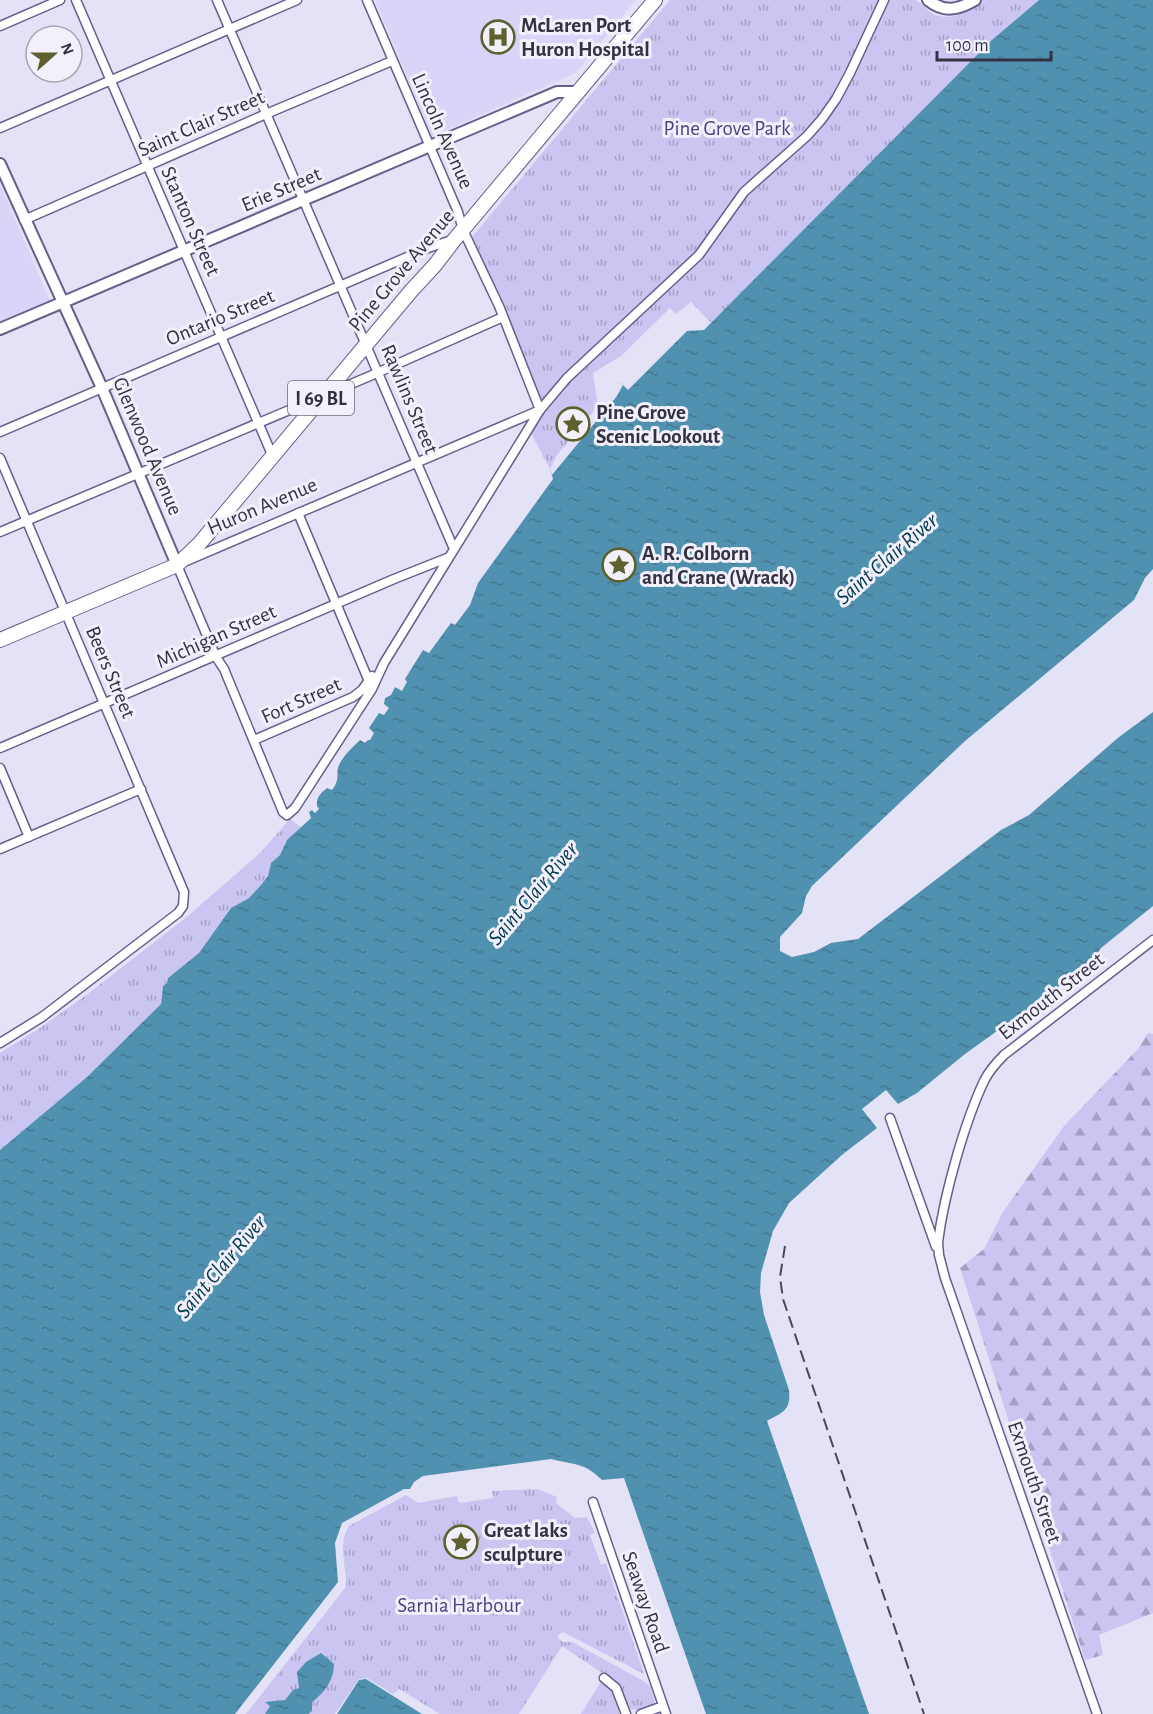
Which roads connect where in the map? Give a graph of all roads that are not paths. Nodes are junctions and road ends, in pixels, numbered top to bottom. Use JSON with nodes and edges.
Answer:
{"nodes":[{"id":1,"x":60,"y":0,"type":"edge"},
{"id":2,"x":76,"y":0,"type":"edge"},
{"id":3,"x":217,"y":0,"type":"edge"},
{"id":4,"x":297,"y":0,"type":"edge"},
{"id":5,"x":367,"y":0,"type":"edge"},
{"id":6,"x":655,"y":0,"type":"edge"},
{"id":7,"x":884,"y":0,"type":"edge"},
{"id":8,"x":928,"y":0,"type":"edge"},
{"id":9,"x":975,"y":0,"type":"edge"},
{"id":10,"x":0,"y":26,"type":"edge"},
{"id":11,"x":229,"y":29,"type":"junction"},
{"id":12,"x":392,"y":62,"type":"junction"},
{"id":13,"x":111,"y":80,"type":"junction"},
{"id":14,"x":578,"y":92,"type":"junction"},
{"id":15,"x":266,"y":114,"type":"junction"},
{"id":16,"x":0,"y":128,"type":"edge"},
{"id":17,"x":430,"y":146,"type":"junction"},
{"id":18,"x":0,"y":164,"type":"edge"},
{"id":19,"x":147,"y":166,"type":"junction"},
{"id":20,"x":304,"y":200,"type":"junction"},
{"id":21,"x":24,"y":220,"type":"junction"},
{"id":22,"x":459,"y":234,"type":"junction"},
{"id":23,"x":184,"y":251,"type":"junction"},
{"id":24,"x":342,"y":285,"type":"junction"},
{"id":25,"x":62,"y":303,"type":"junction"},
{"id":26,"x":503,"y":317,"type":"junction"},
{"id":27,"x":0,"y":329,"type":"edge"},
{"id":28,"x":221,"y":336,"type":"junction"},
{"id":29,"x":366,"y":344,"type":"junction"},
{"id":30,"x":379,"y":372,"type":"junction"},
{"id":31,"x":102,"y":388,"type":"junction"},
{"id":32,"x":324,"y":395,"type":"junction"},
{"id":33,"x":540,"y":410,"type":"junction"},
{"id":34,"x":258,"y":423,"type":"junction"},
{"id":35,"x":0,"y":432,"type":"edge"},
{"id":36,"x":273,"y":457,"type":"junction"},
{"id":37,"x":0,"y":458,"type":"edge"},
{"id":38,"x":417,"y":462,"type":"junction"},
{"id":39,"x":139,"y":474,"type":"junction"},
{"id":40,"x":298,"y":513,"type":"junction"},
{"id":41,"x":27,"y":521,"type":"junction"},
{"id":42,"x":0,"y":532,"type":"edge"},
{"id":43,"x":454,"y":549,"type":"junction"},
{"id":44,"x":448,"y":558,"type":"junction"},
{"id":45,"x":177,"y":565,"type":"junction"},
{"id":46,"x":337,"y":604,"type":"junction"},
{"id":47,"x":66,"y":612,"type":"junction"},
{"id":48,"x":0,"y":640,"type":"edge"},
{"id":49,"x":216,"y":657,"type":"junction"},
{"id":50,"x":384,"y":663,"type":"junction"},
{"id":51,"x":368,"y":679,"type":"junction"},
{"id":52,"x":105,"y":703,"type":"junction"},
{"id":53,"x":254,"y":740,"type":"junction"},
{"id":54,"x":0,"y":748,"type":"edge"},
{"id":55,"x":0,"y":768,"type":"edge"},
{"id":56,"x":141,"y":789,"type":"junction"},
{"id":57,"x":29,"y":837,"type":"junction"},
{"id":58,"x":0,"y":849,"type":"edge"},
{"id":59,"x":1153,"y":940,"type":"edge"},
{"id":60,"x":0,"y":1043,"type":"edge"},
{"id":61,"x":890,"y":1118,"type":"dead end"},
{"id":62,"x":940,"y":1262,"type":"junction"},
{"id":63,"x":593,"y":1502,"type":"dead end"},
{"id":64,"x":604,"y":1678,"type":"dead end"},
{"id":65,"x":664,"y":1710,"type":"edge"},
{"id":66,"x":626,"y":1714,"type":"edge"},
{"id":67,"x":641,"y":1714,"type":"edge"},
{"id":68,"x":1097,"y":1714,"type":"edge"}],
"edges":[{"from":1,"to":10,"type":"street"},
{"from":2,"to":13,"type":"street","name":"Stanton Street"},
{"from":3,"to":11,"type":"street","name":"Rawlins Street"},
{"from":4,"to":11,"type":"street"},
{"from":5,"to":12,"type":"street","name":"Lincoln Avenue"},
{"from":6,"to":14,"type":"main road","name":"Pine Grove Avenue","number":"I 69 BL"},
{"from":7,"to":33,"type":"street"},
{"from":8,"to":9,"type":"street"},
{"from":11,"to":13,"type":"street"},
{"from":11,"to":15,"type":"street","name":"Rawlins Street"},
{"from":12,"to":15,"type":"street","name":"Saint Clair Street"},
{"from":12,"to":17,"type":"street","name":"Lincoln Avenue"},
{"from":13,"to":16,"type":"street"},
{"from":13,"to":19,"type":"street","name":"Stanton Street"},
{"from":14,"to":17,"type":"street","name":"Erie Street"},
{"from":14,"to":22,"type":"main road","name":"Pine Grove Avenue","number":"I 69 BL"},
{"from":15,"to":19,"type":"street","name":"Saint Clair Street"},
{"from":15,"to":20,"type":"street","name":"Rawlins Street"},
{"from":17,"to":20,"type":"street","name":"Erie Street"},
{"from":17,"to":22,"type":"street","name":"Lincoln Avenue"},
{"from":18,"to":21,"type":"street","name":"Glenwood Avenue"},
{"from":19,"to":21,"type":"street","name":"Saint Clair Street"},
{"from":19,"to":23,"type":"street","name":"Stanton Street"},
{"from":20,"to":23,"type":"street","name":"Erie Street"},
{"from":20,"to":24,"type":"street","name":"Rawlins Street"},
{"from":21,"to":25,"type":"street","name":"Glenwood Avenue"},
{"from":22,"to":24,"type":"street","name":"Ontario Street"},
{"from":22,"to":26,"type":"street","name":"Lincoln Avenue"},
{"from":22,"to":29,"type":"main road","name":"Pine Grove Avenue","number":"I 69 BL"},
{"from":23,"to":25,"type":"street","name":"Erie Street"},
{"from":23,"to":28,"type":"street","name":"Stanton Street"},
{"from":24,"to":28,"type":"street","name":"Ontario Street"},
{"from":24,"to":29,"type":"street","name":"Rawlins Street"},
{"from":25,"to":27,"type":"street","name":"Erie Street"},
{"from":25,"to":31,"type":"street","name":"Glenwood Avenue"},
{"from":26,"to":30,"type":"street"},
{"from":26,"to":33,"type":"street","name":"Lincoln Avenue"},
{"from":28,"to":31,"type":"street","name":"Ontario Street"},
{"from":28,"to":34,"type":"street","name":"Stanton Street"},
{"from":29,"to":30,"type":"street","name":"Rawlins Street"},
{"from":29,"to":32,"type":"main road","name":"Pine Grove Avenue","number":"I 69 BL"},
{"from":30,"to":32,"type":"street"},
{"from":30,"to":38,"type":"street","name":"Rawlins Street"},
{"from":31,"to":35,"type":"street","name":"Ontario Street"},
{"from":31,"to":39,"type":"street","name":"Glenwood Avenue"},
{"from":32,"to":34,"type":"street"},
{"from":32,"to":36,"type":"main road","name":"Pine Grove Avenue","number":"I 69 BL"},
{"from":33,"to":38,"type":"street","name":"Huron Avenue"},
{"from":33,"to":43,"type":"street"},
{"from":34,"to":36,"type":"street","name":"Stanton Street"},
{"from":34,"to":39,"type":"street"},
{"from":36,"to":45,"type":"main road","name":"Pine Grove Avenue","number":"I 69 BL"},
{"from":37,"to":41,"type":"street","name":"Beers Street"},
{"from":38,"to":40,"type":"street","name":"Huron Avenue"},
{"from":38,"to":43,"type":"street","name":"Rawlins Street"},
{"from":39,"to":41,"type":"street"},
{"from":39,"to":45,"type":"street","name":"Glenwood Avenue"},
{"from":40,"to":45,"type":"street","name":"Huron Avenue"},
{"from":40,"to":46,"type":"street"},
{"from":41,"to":42,"type":"street"},
{"from":41,"to":47,"type":"street","name":"Beers Street"},
{"from":43,"to":44,"type":"street"},
{"from":44,"to":46,"type":"street","name":"Michigan Street"},
{"from":44,"to":50,"type":"street"},
{"from":45,"to":47,"type":"main road","name":"Huron Avenue","number":"I 69 BL"},
{"from":45,"to":49,"type":"street","name":"Glenwood Avenue"},
{"from":46,"to":49,"type":"street","name":"Michigan Street"},
{"from":46,"to":51,"type":"street"},
{"from":47,"to":48,"type":"main road","name":"Huron Avenue","number":"I 69 BL"},
{"from":47,"to":52,"type":"street","name":"Beers Street"},
{"from":49,"to":52,"type":"street","name":"Michigan Street"},
{"from":49,"to":53,"type":"street","name":"Glenwood Avenue"},
{"from":50,"to":51,"type":"street","name":"Fort Street"},
{"from":50,"to":53,"type":"street","name":"Glenwood Avenue"},
{"from":51,"to":53,"type":"street","name":"Fort Street"},
{"from":52,"to":54,"type":"street","name":"Michigan Street"},
{"from":52,"to":56,"type":"street","name":"Beers Street"},
{"from":55,"to":57,"type":"street"},
{"from":56,"to":57,"type":"street"},
{"from":56,"to":60,"type":"street","name":"Beers Street"},
{"from":57,"to":58,"type":"street"},
{"from":59,"to":62,"type":"street","name":"Exmouth Street"},
{"from":61,"to":62,"type":"street","name":"Exmouth Street"},
{"from":62,"to":68,"type":"street","name":"Exmouth Street"},
{"from":63,"to":65,"type":"street","name":"Seaway Road"},
{"from":64,"to":66,"type":"street"},
{"from":65,"to":67,"type":"street"}]}
